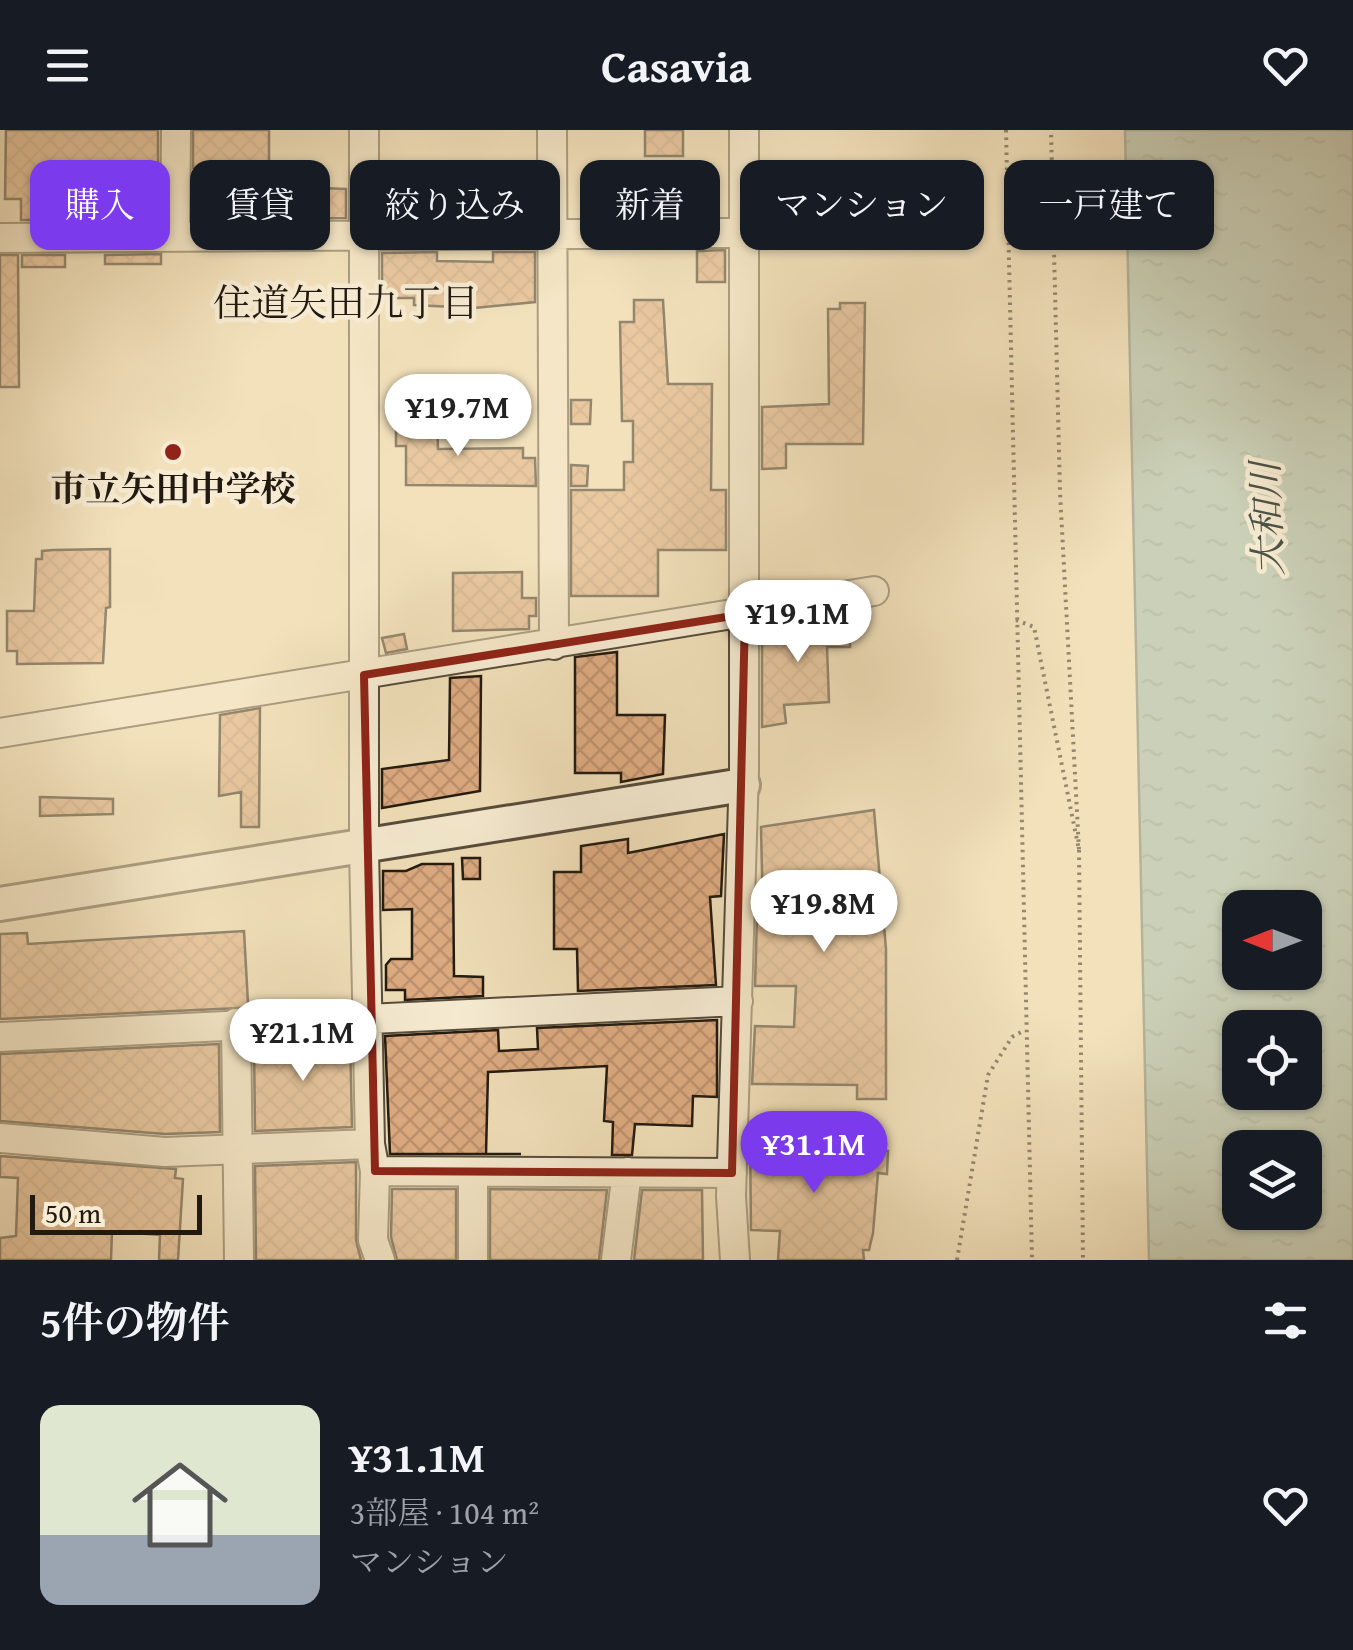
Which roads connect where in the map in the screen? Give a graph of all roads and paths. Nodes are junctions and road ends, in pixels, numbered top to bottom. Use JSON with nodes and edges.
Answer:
{"nodes":[{"id":1,"x":176,"y":130,"type":"edge"},
{"id":2,"x":364,"y":130,"type":"edge"},
{"id":3,"x":552,"y":130,"type":"edge"},
{"id":4,"x":744,"y":130,"type":"edge"},
{"id":5,"x":1006,"y":130,"type":"edge"},
{"id":6,"x":1051,"y":130,"type":"edge"},
{"id":7,"x":364,"y":160,"type":"edge"},
{"id":8,"x":552,"y":160,"type":"edge"},
{"id":9,"x":743,"y":160,"type":"edge"},
{"id":10,"x":740,"y":235,"type":"edge"},
{"id":11,"x":350,"y":236,"type":"edge"},
{"id":12,"x":175,"y":237,"type":"junction"},
{"id":13,"x":560,"y":237,"type":"edge"},
{"id":14,"x":0,"y":238,"type":"edge"},
{"id":15,"x":364,"y":250,"type":"edge"},
{"id":16,"x":553,"y":250,"type":"edge"},
{"id":17,"x":742,"y":250,"type":"edge"},
{"id":18,"x":874,"y":591,"type":"dead end"},
{"id":19,"x":745,"y":614,"type":"junction"},
{"id":20,"x":1016,"y":620,"type":"junction"},
{"id":21,"x":554,"y":645,"type":"junction"},
{"id":22,"x":364,"y":675,"type":"junction"},
{"id":23,"x":0,"y":733,"type":"edge"},
{"id":24,"x":744,"y":786,"type":"junction"},
{"id":25,"x":364,"y":848,"type":"junction"},
{"id":26,"x":1079,"y":850,"type":"junction"},
{"id":27,"x":0,"y":904,"type":"edge"},
{"id":28,"x":738,"y":1000,"type":"junction"},
{"id":29,"x":368,"y":1016,"type":"junction"},
{"id":30,"x":236,"y":1023,"type":"junction"},
{"id":31,"x":1026,"y":1030,"type":"junction"},
{"id":32,"x":0,"y":1037,"type":"edge"},
{"id":33,"x":0,"y":1138,"type":"edge"},
{"id":34,"x":238,"y":1149,"type":"junction"},
{"id":35,"x":373,"y":1157,"type":"junction"},
{"id":36,"x":628,"y":1172,"type":"junction"},
{"id":37,"x":732,"y":1173,"type":"junction"},
{"id":38,"x":473,"y":1174,"type":"junction"},
{"id":39,"x":239,"y":1260,"type":"edge"},
{"id":40,"x":380,"y":1260,"type":"edge"},
{"id":41,"x":473,"y":1260,"type":"edge"},
{"id":42,"x":616,"y":1260,"type":"edge"},
{"id":43,"x":735,"y":1260,"type":"edge"},
{"id":44,"x":957,"y":1260,"type":"edge"},
{"id":45,"x":1032,"y":1260,"type":"edge"},
{"id":46,"x":1084,"y":1260,"type":"edge"}],
"edges":[{"from":1,"to":12,"type":"street"},
{"from":2,"to":7,"type":"street"},
{"from":3,"to":8,"type":"street"},
{"from":4,"to":9,"type":"street"},
{"from":5,"to":20,"type":"path"},
{"from":6,"to":26,"type":"path"},
{"from":10,"to":13,"type":"street"},
{"from":11,"to":12,"type":"street"},
{"from":12,"to":14,"type":"street"},
{"from":15,"to":22,"type":"street"},
{"from":16,"to":21,"type":"street"},
{"from":17,"to":19,"type":"street"},
{"from":18,"to":19,"type":"street"},
{"from":19,"to":21,"type":"street"},
{"from":19,"to":24,"type":"street"},
{"from":20,"to":26,"type":"path"},
{"from":20,"to":31,"type":"path"},
{"from":21,"to":22,"type":"street"},
{"from":22,"to":23,"type":"street"},
{"from":22,"to":25,"type":"street"},
{"from":24,"to":25,"type":"street"},
{"from":24,"to":28,"type":"street"},
{"from":25,"to":27,"type":"street"},
{"from":25,"to":29,"type":"street"},
{"from":26,"to":46,"type":"path"},
{"from":28,"to":29,"type":"street"},
{"from":28,"to":37,"type":"street"},
{"from":29,"to":30,"type":"street"},
{"from":29,"to":35,"type":"street"},
{"from":30,"to":32,"type":"street"},
{"from":30,"to":34,"type":"street"},
{"from":31,"to":44,"type":"path"},
{"from":31,"to":45,"type":"path"},
{"from":33,"to":34,"type":"street"},
{"from":34,"to":35,"type":"street"},
{"from":34,"to":39,"type":"street"},
{"from":35,"to":38,"type":"street"},
{"from":35,"to":40,"type":"street"},
{"from":36,"to":37,"type":"street"},
{"from":36,"to":38,"type":"street"},
{"from":36,"to":42,"type":"street"},
{"from":37,"to":43,"type":"street"},
{"from":38,"to":41,"type":"street"}]}
